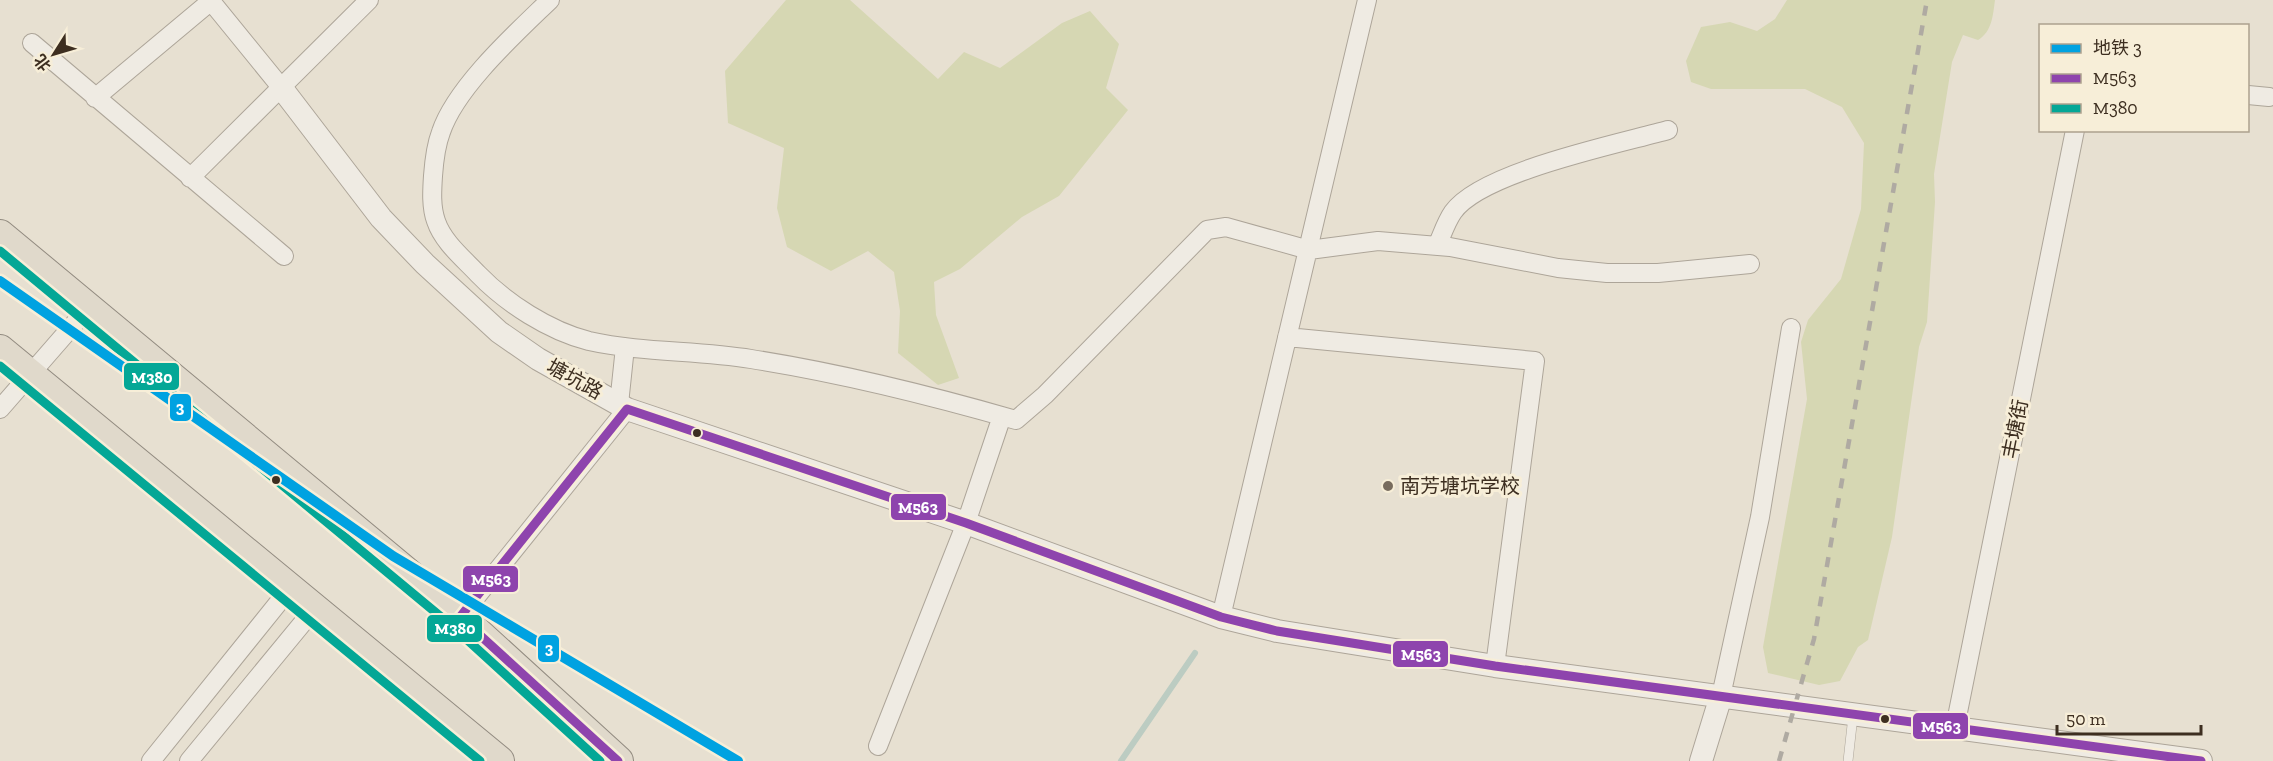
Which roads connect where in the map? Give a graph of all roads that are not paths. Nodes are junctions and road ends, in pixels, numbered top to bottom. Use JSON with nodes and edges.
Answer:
{"nodes":[{"id":1,"x":369,"y":0,"type":"edge"},
{"id":2,"x":550,"y":0,"type":"edge"},
{"id":3,"x":1367,"y":0,"type":"edge"},
{"id":4,"x":211,"y":1,"type":"edge"},
{"id":5,"x":32,"y":43,"type":"dead end"},
{"id":6,"x":280,"y":86,"type":"junction"},
{"id":7,"x":2249,"y":95,"type":"edge"},
{"id":8,"x":95,"y":98,"type":"junction"},
{"id":9,"x":2269,"y":98,"type":"dead end"},
{"id":10,"x":1668,"y":130,"type":"dead end"},
{"id":11,"x":2074,"y":132,"type":"edge"},
{"id":12,"x":190,"y":178,"type":"junction"},
{"id":13,"x":0,"y":235,"type":"edge"},
{"id":14,"x":1437,"y":246,"type":"junction"},
{"id":15,"x":1309,"y":250,"type":"junction"},
{"id":16,"x":285,"y":256,"type":"dead end"},
{"id":17,"x":1750,"y":264,"type":"dead end"},
{"id":18,"x":88,"y":308,"type":"junction"},
{"id":19,"x":1791,"y":328,"type":"dead end"},
{"id":20,"x":1287,"y":337,"type":"junction"},
{"id":21,"x":625,"y":347,"type":"junction"},
{"id":22,"x":0,"y":350,"type":"edge"},
{"id":23,"x":30,"y":374,"type":"junction"},
{"id":24,"x":623,"y":406,"type":"junction"},
{"id":25,"x":0,"y":409,"type":"edge"},
{"id":26,"x":1002,"y":416,"type":"junction"},
{"id":27,"x":966,"y":523,"type":"junction"},
{"id":28,"x":291,"y":587,"type":"junction"},
{"id":29,"x":315,"y":608,"type":"junction"},
{"id":30,"x":460,"y":617,"type":"junction"},
{"id":31,"x":1221,"y":617,"type":"junction"},
{"id":32,"x":1495,"y":666,"type":"junction"},
{"id":33,"x":1721,"y":696,"type":"junction"},
{"id":34,"x":1853,"y":713,"type":"junction"},
{"id":35,"x":1955,"y":726,"type":"junction"},
{"id":36,"x":878,"y":746,"type":"dead end"},
{"id":37,"x":2177,"y":759,"type":"edge"},
{"id":38,"x":151,"y":761,"type":"edge"},
{"id":39,"x":189,"y":761,"type":"edge"},
{"id":40,"x":499,"y":761,"type":"edge"},
{"id":41,"x":618,"y":761,"type":"edge"},
{"id":42,"x":1701,"y":761,"type":"edge"},
{"id":43,"x":1848,"y":761,"type":"edge"},
{"id":44,"x":2201,"y":761,"type":"edge"}],
"edges":[{"from":1,"to":6,"type":"street"},
{"from":2,"to":21,"type":"street"},
{"from":3,"to":15,"type":"street"},
{"from":4,"to":6,"type":"street"},
{"from":4,"to":8,"type":"street"},
{"from":5,"to":8,"type":"street"},
{"from":6,"to":12,"type":"street"},
{"from":6,"to":24,"type":"street","name":"塘坑路"},
{"from":7,"to":9,"type":"street"},
{"from":8,"to":12,"type":"street"},
{"from":10,"to":14,"type":"street"},
{"from":11,"to":35,"type":"street","name":"丰塘街"},
{"from":12,"to":16,"type":"street"},
{"from":13,"to":18,"type":"highway"},
{"from":14,"to":15,"type":"street"},
{"from":14,"to":17,"type":"street"},
{"from":15,"to":20,"type":"street"},
{"from":15,"to":26,"type":"street"},
{"from":18,"to":23,"type":"street"},
{"from":18,"to":30,"type":"highway"},
{"from":19,"to":33,"type":"street"},
{"from":20,"to":31,"type":"street"},
{"from":20,"to":32,"type":"street"},
{"from":21,"to":24,"type":"street"},
{"from":21,"to":26,"type":"street"},
{"from":22,"to":23,"type":"highway"},
{"from":23,"to":25,"type":"street"},
{"from":23,"to":28,"type":"highway"},
{"from":24,"to":27,"type":"street","name":"塘坑路"},
{"from":24,"to":30,"type":"street"},
{"from":26,"to":27,"type":"street"},
{"from":27,"to":31,"type":"street","name":"塘坑路"},
{"from":27,"to":36,"type":"street"},
{"from":28,"to":29,"type":"highway"},
{"from":28,"to":38,"type":"street"},
{"from":29,"to":39,"type":"street"},
{"from":29,"to":40,"type":"highway"},
{"from":30,"to":41,"type":"highway"},
{"from":31,"to":32,"type":"street","name":"塘坑路"},
{"from":32,"to":33,"type":"street","name":"塘坑路"},
{"from":33,"to":34,"type":"street","name":"塘坑路"},
{"from":33,"to":42,"type":"street"},
{"from":34,"to":35,"type":"street","name":"塘坑路"},
{"from":34,"to":43,"type":"lane"},
{"from":35,"to":37,"type":"street","name":"塘坑路"},
{"from":37,"to":44,"type":"street","name":"塘坑路"}]}
